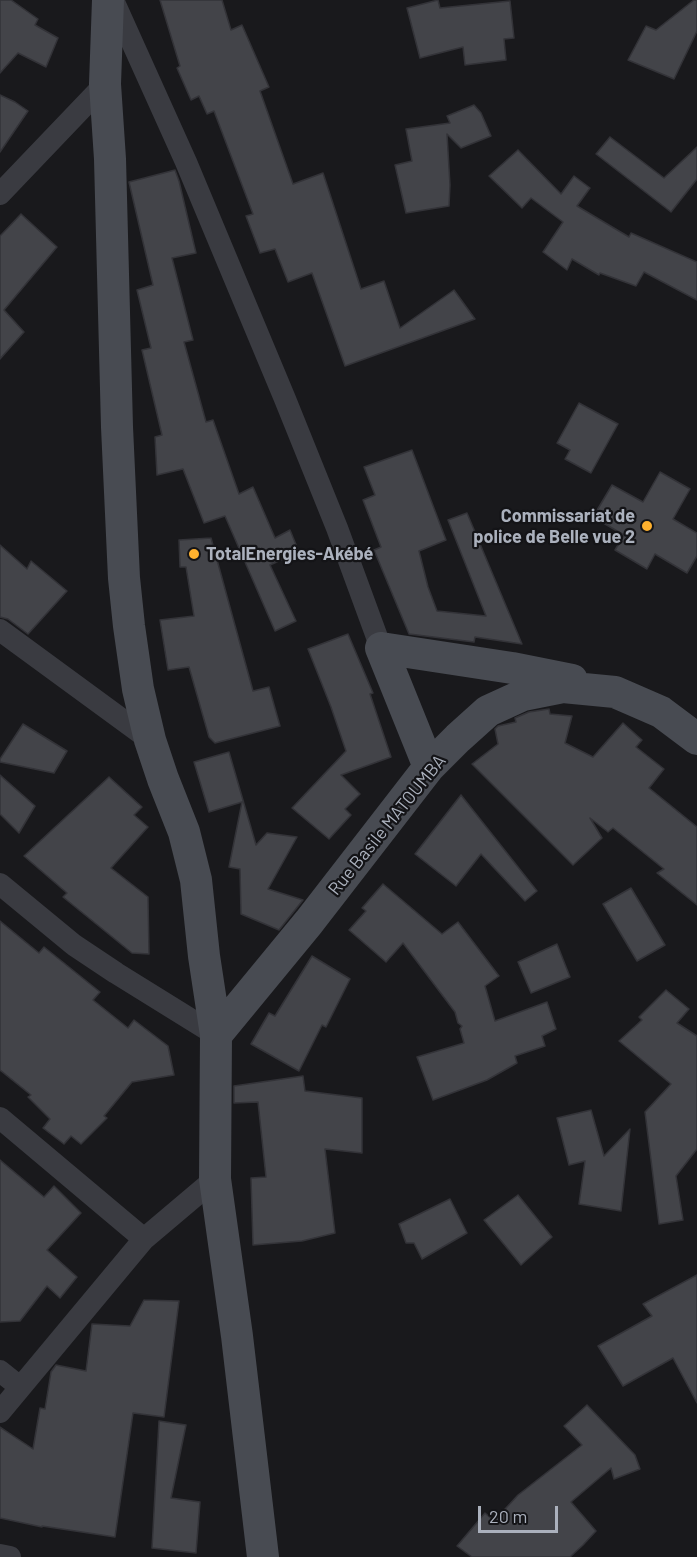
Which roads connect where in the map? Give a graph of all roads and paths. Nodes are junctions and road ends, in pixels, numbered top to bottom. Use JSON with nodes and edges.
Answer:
{"nodes":[{"id":1,"x":111,"y":0,"type":"edge"},
{"id":2,"x":105,"y":84,"type":"junction"},
{"id":3,"x":0,"y":194,"type":"edge"},
{"id":4,"x":0,"y":630,"type":"edge"},
{"id":5,"x":381,"y":648,"type":"junction"},
{"id":6,"x":615,"y":692,"type":"junction"},
{"id":7,"x":697,"y":739,"type":"edge"},
{"id":8,"x":150,"y":740,"type":"junction"},
{"id":9,"x":429,"y":768,"type":"junction"},
{"id":10,"x":0,"y":884,"type":"edge"},
{"id":11,"x":216,"y":1035,"type":"junction"},
{"id":12,"x":0,"y":1118,"type":"edge"},
{"id":13,"x":215,"y":1179,"type":"junction"},
{"id":14,"x":144,"y":1239,"type":"junction"},
{"id":15,"x":0,"y":1371,"type":"edge"},
{"id":16,"x":20,"y":1387,"type":"junction"},
{"id":17,"x":0,"y":1412,"type":"edge"},
{"id":18,"x":0,"y":1555,"type":"edge"},
{"id":19,"x":10,"y":1557,"type":"edge"},
{"id":20,"x":263,"y":1557,"type":"edge"}],
"edges":[{"from":1,"to":2,"type":"street"},
{"from":1,"to":5,"type":"street"},
{"from":2,"to":3,"type":"street"},
{"from":2,"to":8,"type":"street"},
{"from":4,"to":8,"type":"street"},
{"from":5,"to":6,"type":"street"},
{"from":5,"to":9,"type":"street"},
{"from":6,"to":7,"type":"street","name":"Rue Basile MATOUMBA"},
{"from":6,"to":9,"type":"street","name":"Rue Basile MATOUMBA"},
{"from":8,"to":11,"type":"street"},
{"from":9,"to":11,"type":"street","name":"Rue Basile MATOUMBA"},
{"from":10,"to":11,"type":"street"},
{"from":11,"to":13,"type":"street"},
{"from":12,"to":14,"type":"street"},
{"from":13,"to":14,"type":"street"},
{"from":13,"to":20,"type":"street"},
{"from":14,"to":16,"type":"street"},
{"from":15,"to":16,"type":"street"},
{"from":16,"to":17,"type":"street"},
{"from":18,"to":19,"type":"street"}]}
